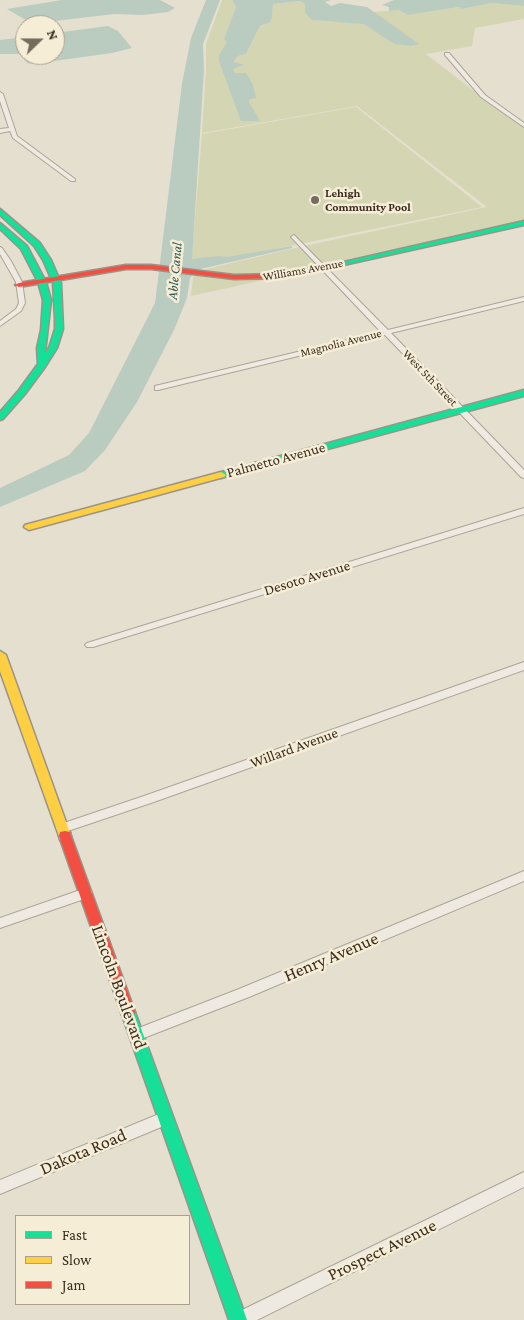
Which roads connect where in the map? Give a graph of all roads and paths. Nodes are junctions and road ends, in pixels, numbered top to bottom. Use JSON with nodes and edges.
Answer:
{"nodes":[{"id":1,"x":447,"y":54,"type":"dead end"},
{"id":2,"x":0,"y":94,"type":"edge"},
{"id":3,"x":524,"y":125,"type":"edge"},
{"id":4,"x":12,"y":128,"type":"junction"},
{"id":5,"x":0,"y":131,"type":"edge"},
{"id":6,"x":73,"y":180,"type":"dead end"},
{"id":7,"x":0,"y":211,"type":"edge"},
{"id":8,"x":524,"y":223,"type":"edge"},
{"id":9,"x":0,"y":225,"type":"edge"},
{"id":10,"x":294,"y":237,"type":"dead end"},
{"id":11,"x":0,"y":249,"type":"edge"},
{"id":12,"x":323,"y":267,"type":"junction"},
{"id":13,"x":56,"y":280,"type":"junction"},
{"id":14,"x":42,"y":282,"type":"junction"},
{"id":15,"x":19,"y":285,"type":"junction"},
{"id":16,"x":524,"y":299,"type":"edge"},
{"id":17,"x":0,"y":324,"type":"edge"},
{"id":18,"x":386,"y":332,"type":"junction"},
{"id":19,"x":42,"y":365,"type":"junction"},
{"id":20,"x":158,"y":388,"type":"dead end"},
{"id":21,"x":524,"y":393,"type":"edge"},
{"id":22,"x":461,"y":410,"type":"junction"},
{"id":23,"x":0,"y":418,"type":"edge"},
{"id":24,"x":524,"y":475,"type":"edge"},
{"id":25,"x":524,"y":511,"type":"edge"},
{"id":26,"x":29,"y":527,"type":"dead end"},
{"id":27,"x":90,"y":645,"type":"dead end"},
{"id":28,"x":0,"y":655,"type":"edge"},
{"id":29,"x":524,"y":666,"type":"edge"},
{"id":30,"x":62,"y":828,"type":"junction"},
{"id":31,"x":524,"y":876,"type":"edge"},
{"id":32,"x":86,"y":893,"type":"junction"},
{"id":33,"x":0,"y":924,"type":"edge"},
{"id":34,"x":136,"y":1035,"type":"junction"},
{"id":35,"x":166,"y":1118,"type":"junction"},
{"id":36,"x":524,"y":1179,"type":"edge"},
{"id":37,"x":0,"y":1187,"type":"edge"},
{"id":38,"x":239,"y":1320,"type":"edge"}],
"edges":[{"from":1,"to":3,"type":"street"},
{"from":2,"to":4,"type":"street"},
{"from":4,"to":5,"type":"street"},
{"from":4,"to":6,"type":"street"},
{"from":7,"to":13,"type":"street"},
{"from":8,"to":12,"type":"street","name":"Williams Avenue"},
{"from":9,"to":14,"type":"street"},
{"from":10,"to":12,"type":"street","name":"West 5th Street"},
{"from":11,"to":15,"type":"street"},
{"from":12,"to":13,"type":"street","name":"Williams Avenue"},
{"from":12,"to":18,"type":"street","name":"West 5th Street"},
{"from":13,"to":14,"type":"street","name":"Williams Avenue"},
{"from":13,"to":19,"type":"street"},
{"from":14,"to":15,"type":"street","name":"Williams Avenue"},
{"from":14,"to":19,"type":"street"},
{"from":15,"to":17,"type":"street"},
{"from":16,"to":18,"type":"street","name":"Magnolia Avenue"},
{"from":18,"to":20,"type":"street","name":"Magnolia Avenue"},
{"from":18,"to":22,"type":"street","name":"West 5th Street"},
{"from":19,"to":23,"type":"street"},
{"from":21,"to":22,"type":"street","name":"Palmetto Avenue"},
{"from":22,"to":24,"type":"street","name":"West 5th Street"},
{"from":22,"to":26,"type":"street","name":"Palmetto Avenue"},
{"from":25,"to":27,"type":"street","name":"Desoto Avenue"},
{"from":28,"to":30,"type":"street","name":"Lincoln Boulevard"},
{"from":29,"to":30,"type":"street","name":"Willard Avenue"},
{"from":30,"to":32,"type":"street","name":"Lincoln Boulevard"},
{"from":31,"to":34,"type":"street","name":"Henry Avenue"},
{"from":32,"to":33,"type":"street"},
{"from":32,"to":34,"type":"street","name":"Lincoln Boulevard"},
{"from":34,"to":35,"type":"street","name":"Lincoln Boulevard"},
{"from":35,"to":37,"type":"street","name":"Dakota Road"},
{"from":35,"to":38,"type":"street","name":"Lincoln Boulevard"},
{"from":36,"to":38,"type":"street","name":"Prospect Avenue"}]}
